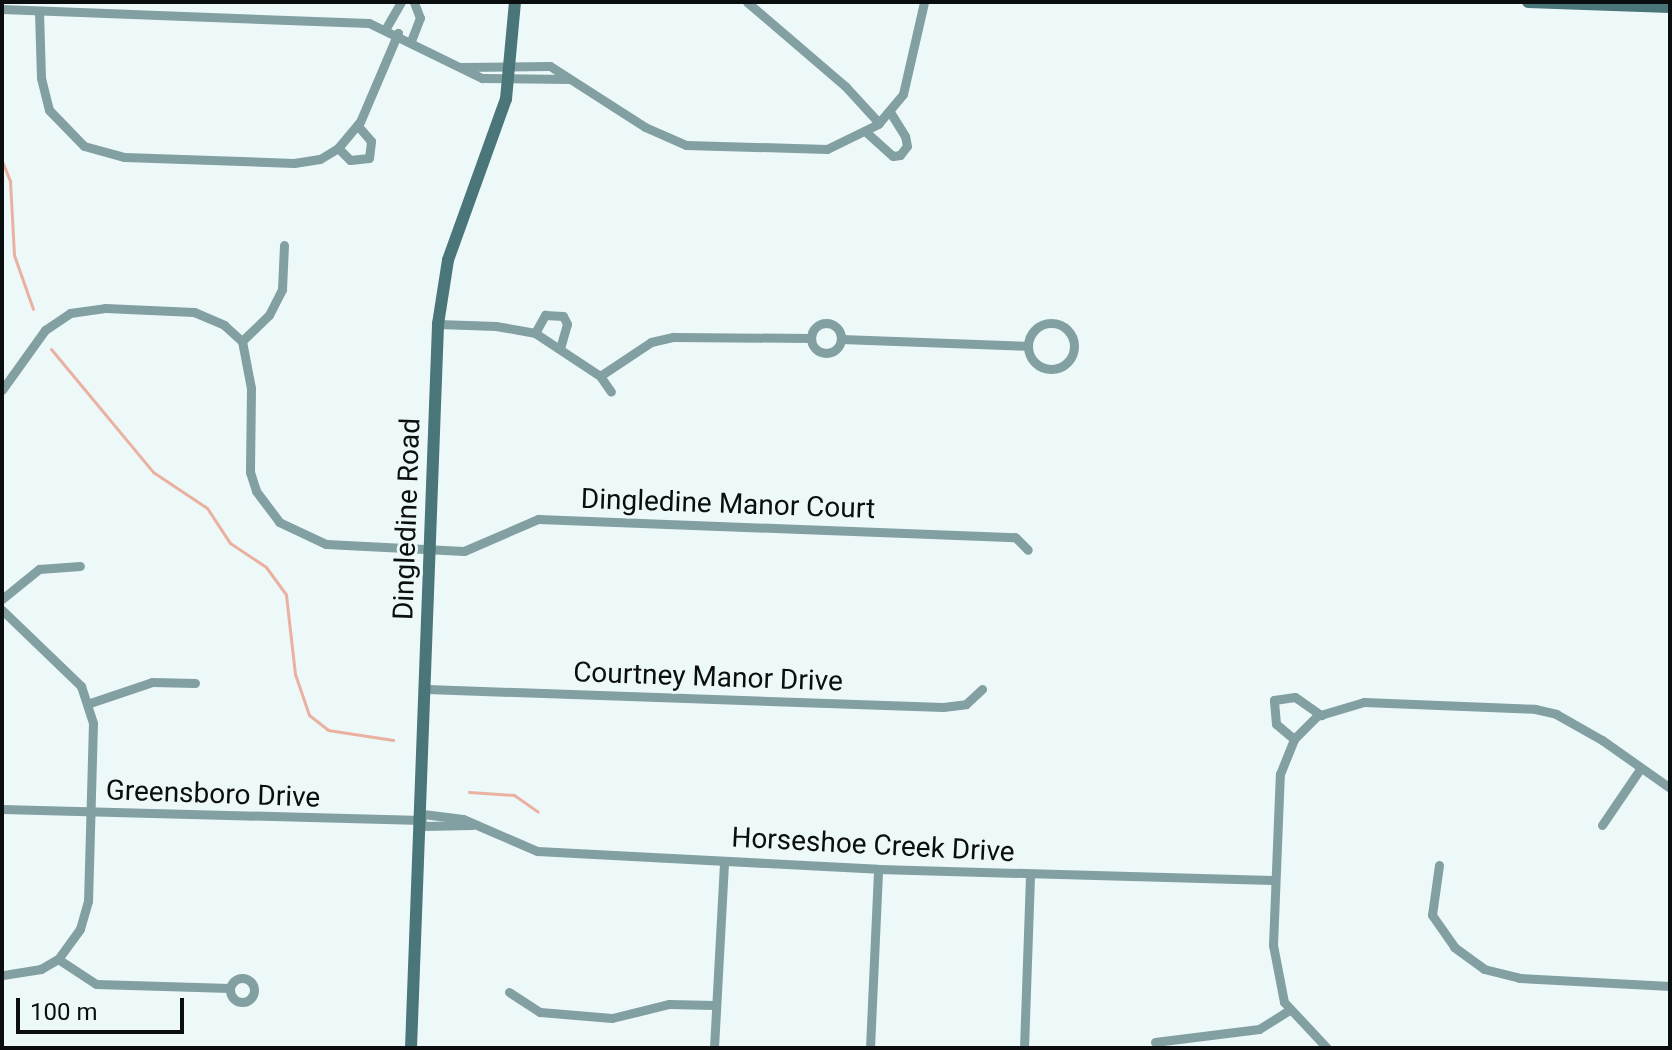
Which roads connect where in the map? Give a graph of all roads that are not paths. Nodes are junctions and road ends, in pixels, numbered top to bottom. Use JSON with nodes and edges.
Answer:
{"nodes":[{"id":1,"x":401,"y":2,"type":"edge"},
{"id":2,"x":414,"y":2,"type":"edge"},
{"id":3,"x":515,"y":2,"type":"edge"},
{"id":4,"x":747,"y":2,"type":"edge"},
{"id":5,"x":924,"y":2,"type":"edge"},
{"id":6,"x":1528,"y":2,"type":"edge"},
{"id":7,"x":1670,"y":7,"type":"edge"},
{"id":8,"x":2,"y":9,"type":"edge"},
{"id":9,"x":39,"y":11,"type":"junction"},
{"id":10,"x":386,"y":28,"type":"junction"},
{"id":11,"x":398,"y":33,"type":"junction"},
{"id":12,"x":411,"y":41,"type":"junction"},
{"id":13,"x":511,"y":63,"type":"junction"},
{"id":14,"x":462,"y":67,"type":"junction"},
{"id":15,"x":569,"y":79,"type":"junction"},
{"id":16,"x":509,"y":81,"type":"junction"},
{"id":17,"x":890,"y":112,"type":"junction"},
{"id":18,"x":879,"y":123,"type":"junction"},
{"id":19,"x":357,"y":125,"type":"junction"},
{"id":20,"x":866,"y":132,"type":"junction"},
{"id":21,"x":338,"y":148,"type":"junction"},
{"id":22,"x":284,"y":245,"type":"dead end"},
{"id":23,"x":438,"y":324,"type":"junction"},
{"id":24,"x":535,"y":333,"type":"junction"},
{"id":25,"x":811,"y":338,"type":"junction"},
{"id":26,"x":841,"y":339,"type":"junction"},
{"id":27,"x":242,"y":341,"type":"junction"},
{"id":28,"x":1028,"y":346,"type":"junction"},
{"id":29,"x":560,"y":348,"type":"junction"},
{"id":30,"x":600,"y":376,"type":"junction"},
{"id":31,"x":2,"y":390,"type":"edge"},
{"id":32,"x":611,"y":392,"type":"dead end"},
{"id":33,"x":428,"y":547,"type":"junction"},
{"id":34,"x":1028,"y":550,"type":"dead end"},
{"id":35,"x":80,"y":566,"type":"dead end"},
{"id":36,"x":2,"y":599,"type":"edge"},
{"id":37,"x":2,"y":610,"type":"edge"},
{"id":38,"x":195,"y":683,"type":"dead end"},
{"id":39,"x":427,"y":689,"type":"junction"},
{"id":40,"x":982,"y":689,"type":"dead end"},
{"id":41,"x":90,"y":703,"type":"junction"},
{"id":42,"x":1321,"y":715,"type":"junction"},
{"id":43,"x":1294,"y":739,"type":"junction"},
{"id":44,"x":1640,"y":769,"type":"junction"},
{"id":45,"x":1670,"y":788,"type":"edge"},
{"id":46,"x":2,"y":809,"type":"edge"},
{"id":47,"x":89,"y":812,"type":"junction"},
{"id":48,"x":423,"y":820,"type":"junction"},
{"id":49,"x":1602,"y":825,"type":"dead end"},
{"id":50,"x":724,"y":861,"type":"junction"},
{"id":51,"x":1439,"y":865,"type":"dead end"},
{"id":52,"x":878,"y":869,"type":"junction"},
{"id":53,"x":1030,"y":874,"type":"junction"},
{"id":54,"x":1274,"y":880,"type":"junction"},
{"id":55,"x":58,"y":959,"type":"junction"},
{"id":56,"x":2,"y":975,"type":"edge"},
{"id":57,"x":1670,"y":986,"type":"edge"},
{"id":58,"x":230,"y":988,"type":"dead end"},
{"id":59,"x":509,"y":992,"type":"dead end"},
{"id":60,"x":714,"y":1005,"type":"junction"},
{"id":61,"x":1290,"y":1010,"type":"junction"},
{"id":62,"x":1155,"y":1042,"type":"dead end"},
{"id":63,"x":411,"y":1048,"type":"edge"},
{"id":64,"x":714,"y":1048,"type":"edge"},
{"id":65,"x":870,"y":1048,"type":"edge"},
{"id":66,"x":1024,"y":1048,"type":"edge"},
{"id":67,"x":1327,"y":1048,"type":"edge"}],
"edges":[{"from":1,"to":10,"type":"street"},
{"from":2,"to":12,"type":"street"},
{"from":3,"to":13,"type":"street","name":"Dingledine Road"},
{"from":4,"to":18,"type":"street"},
{"from":5,"to":17,"type":"street"},
{"from":6,"to":7,"type":"street"},
{"from":8,"to":9,"type":"street"},
{"from":9,"to":10,"type":"street"},
{"from":9,"to":21,"type":"street"},
{"from":10,"to":11,"type":"street"},
{"from":11,"to":12,"type":"street"},
{"from":11,"to":19,"type":"street"},
{"from":12,"to":14,"type":"street"},
{"from":13,"to":14,"type":"street"},
{"from":13,"to":15,"type":"street"},
{"from":13,"to":16,"type":"street","name":"Dingledine Road"},
{"from":14,"to":16,"type":"street"},
{"from":15,"to":16,"type":"street"},
{"from":15,"to":20,"type":"street"},
{"from":16,"to":23,"type":"street","name":"Dingledine Road"},
{"from":17,"to":18,"type":"street"},
{"from":17,"to":20,"type":"street"},
{"from":18,"to":20,"type":"street"},
{"from":19,"to":21,"type":"street"},
{"from":19,"to":21,"type":"street"},
{"from":22,"to":27,"type":"street"},
{"from":23,"to":24,"type":"street"},
{"from":23,"to":33,"type":"street","name":"Dingledine Road"},
{"from":24,"to":29,"type":"street"},
{"from":24,"to":29,"type":"street"},
{"from":25,"to":26,"type":"street"},
{"from":25,"to":26,"type":"street"},
{"from":25,"to":30,"type":"street"},
{"from":26,"to":28,"type":"street"},
{"from":27,"to":31,"type":"street"},
{"from":27,"to":33,"type":"street","name":"Dingledine Manor Court"},
{"from":28,"to":28,"type":"street"},
{"from":29,"to":30,"type":"street"},
{"from":30,"to":32,"type":"street"},
{"from":33,"to":34,"type":"street","name":"Dingledine Manor Court"},
{"from":33,"to":39,"type":"street","name":"Dingledine Road"},
{"from":35,"to":36,"type":"street"},
{"from":37,"to":41,"type":"street"},
{"from":38,"to":41,"type":"street"},
{"from":39,"to":40,"type":"street","name":"Courtney Manor Drive"},
{"from":39,"to":48,"type":"street","name":"Dingledine Road"},
{"from":41,"to":47,"type":"street"},
{"from":42,"to":43,"type":"street"},
{"from":42,"to":43,"type":"street"},
{"from":42,"to":44,"type":"street"},
{"from":43,"to":54,"type":"street"},
{"from":44,"to":45,"type":"street"},
{"from":44,"to":49,"type":"street"},
{"from":46,"to":47,"type":"street","name":"Greensboro Drive"},
{"from":47,"to":48,"type":"street","name":"Greensboro Drive"},
{"from":47,"to":55,"type":"street"},
{"from":48,"to":50,"type":"street","name":"Horseshoe Creek Drive"},
{"from":48,"to":63,"type":"street","name":"Dingledine Road"},
{"from":50,"to":52,"type":"street","name":"Horseshoe Creek Drive"},
{"from":50,"to":60,"type":"street"},
{"from":51,"to":57,"type":"street"},
{"from":52,"to":53,"type":"street","name":"Horseshoe Creek Drive"},
{"from":52,"to":65,"type":"street"},
{"from":53,"to":54,"type":"street","name":"Horseshoe Creek Drive"},
{"from":53,"to":66,"type":"street"},
{"from":54,"to":61,"type":"street"},
{"from":55,"to":56,"type":"street"},
{"from":55,"to":58,"type":"street"},
{"from":59,"to":60,"type":"street"},
{"from":60,"to":64,"type":"street"},
{"from":61,"to":62,"type":"street"},
{"from":61,"to":67,"type":"street"}]}
